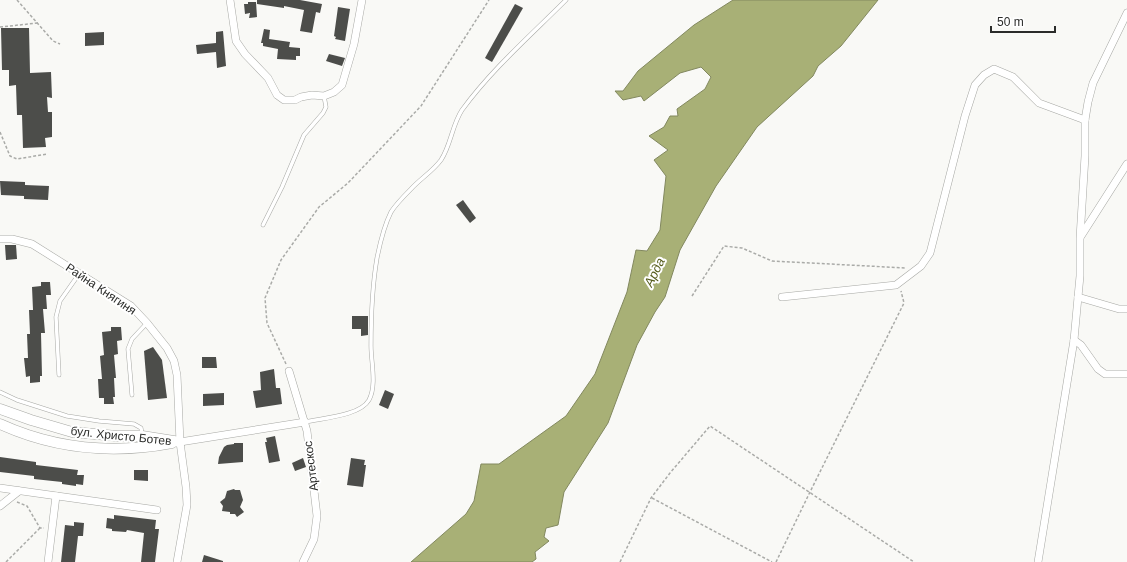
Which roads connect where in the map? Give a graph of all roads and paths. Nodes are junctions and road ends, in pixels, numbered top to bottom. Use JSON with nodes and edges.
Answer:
{"nodes":[{"id":1,"x":17,"y":0,"type":"edge"},
{"id":2,"x":230,"y":0,"type":"edge"},
{"id":3,"x":362,"y":0,"type":"edge"},
{"id":4,"x":489,"y":0,"type":"edge"},
{"id":5,"x":566,"y":0,"type":"edge"},
{"id":6,"x":1127,"y":13,"type":"edge"},
{"id":7,"x":39,"y":23,"type":"junction"},
{"id":8,"x":0,"y":27,"type":"edge"},
{"id":9,"x":60,"y":44,"type":"dead end"},
{"id":10,"x":324,"y":96,"type":"junction"},
{"id":11,"x":1085,"y":120,"type":"junction"},
{"id":12,"x":0,"y":132,"type":"edge"},
{"id":13,"x":47,"y":154,"type":"dead end"},
{"id":14,"x":1127,"y":164,"type":"edge"},
{"id":15,"x":263,"y":225,"type":"dead end"},
{"id":16,"x":1080,"y":238,"type":"junction"},
{"id":17,"x":0,"y":239,"type":"edge"},
{"id":18,"x":918,"y":268,"type":"junction"},
{"id":19,"x":79,"y":274,"type":"junction"},
{"id":20,"x":896,"y":285,"type":"junction"},
{"id":21,"x":692,"y":296,"type":"dead end"},
{"id":22,"x":782,"y":297,"type":"dead end"},
{"id":23,"x":1078,"y":297,"type":"junction"},
{"id":24,"x":1127,"y":309,"type":"edge"},
{"id":25,"x":147,"y":323,"type":"junction"},
{"id":26,"x":1074,"y":340,"type":"junction"},
{"id":27,"x":289,"y":371,"type":"joint"},
{"id":28,"x":1127,"y":374,"type":"edge"},
{"id":29,"x":59,"y":375,"type":"dead end"},
{"id":30,"x":0,"y":392,"type":"edge"},
{"id":31,"x":132,"y":395,"type":"dead end"},
{"id":32,"x":0,"y":409,"type":"edge"},
{"id":33,"x":305,"y":422,"type":"junction"},
{"id":34,"x":0,"y":424,"type":"edge"},
{"id":35,"x":142,"y":436,"type":"junction"},
{"id":36,"x":180,"y":442,"type":"junction"},
{"id":37,"x":0,"y":488,"type":"edge"},
{"id":38,"x":19,"y":491,"type":"junction"},
{"id":39,"x":810,"y":492,"type":"junction"},
{"id":40,"x":56,"y":496,"type":"junction"},
{"id":41,"x":651,"y":498,"type":"junction"},
{"id":42,"x":9,"y":499,"type":"junction"},
{"id":43,"x":0,"y":506,"type":"edge"},
{"id":44,"x":157,"y":510,"type":"dead end"},
{"id":45,"x":40,"y":528,"type":"junction"},
{"id":46,"x":51,"y":529,"type":"junction"},
{"id":47,"x":6,"y":562,"type":"edge"},
{"id":48,"x":48,"y":562,"type":"edge"},
{"id":49,"x":177,"y":562,"type":"edge"},
{"id":50,"x":303,"y":562,"type":"edge"},
{"id":51,"x":620,"y":562,"type":"edge"},
{"id":52,"x":772,"y":562,"type":"edge"},
{"id":53,"x":776,"y":562,"type":"edge"},
{"id":54,"x":914,"y":562,"type":"edge"},
{"id":55,"x":1038,"y":562,"type":"edge"}],
"edges":[{"from":1,"to":7,"type":"path"},
{"from":2,"to":10,"type":"street"},
{"from":3,"to":10,"type":"street"},
{"from":4,"to":27,"type":"path"},
{"from":5,"to":33,"type":"lane"},
{"from":6,"to":11,"type":"street"},
{"from":7,"to":8,"type":"path"},
{"from":7,"to":9,"type":"path"},
{"from":10,"to":15,"type":"lane"},
{"from":11,"to":16,"type":"street"},
{"from":11,"to":18,"type":"street"},
{"from":12,"to":13,"type":"path"},
{"from":14,"to":16,"type":"street"},
{"from":16,"to":23,"type":"street"},
{"from":17,"to":19,"type":"street","name":"Райна Княгиня"},
{"from":18,"to":20,"type":"street"},
{"from":18,"to":21,"type":"path"},
{"from":19,"to":25,"type":"street","name":"Райна Княгиня"},
{"from":19,"to":29,"type":"lane"},
{"from":20,"to":22,"type":"street"},
{"from":20,"to":39,"type":"path"},
{"from":23,"to":24,"type":"street"},
{"from":23,"to":26,"type":"street"},
{"from":25,"to":31,"type":"lane"},
{"from":25,"to":36,"type":"street","name":"Райна Княгиня"},
{"from":26,"to":28,"type":"street"},
{"from":26,"to":55,"type":"street"},
{"from":27,"to":33,"type":"street","name":"Артескос"},
{"from":30,"to":35,"type":"lane"},
{"from":32,"to":35,"type":"main road","name":"бул. Христо Ботев"},
{"from":33,"to":36,"type":"street"},
{"from":33,"to":50,"type":"street","name":"Артескос"},
{"from":34,"to":36,"type":"main road","name":"бул. Христо Ботев"},
{"from":35,"to":36,"type":"main road","name":"бул. Христо Ботев"},
{"from":36,"to":49,"type":"street","name":"Райна Княгиня"},
{"from":37,"to":38,"type":"street"},
{"from":38,"to":40,"type":"street"},
{"from":38,"to":42,"type":"street"},
{"from":39,"to":41,"type":"path"},
{"from":39,"to":53,"type":"path"},
{"from":39,"to":54,"type":"path"},
{"from":40,"to":44,"type":"street"},
{"from":40,"to":46,"type":"street"},
{"from":41,"to":51,"type":"path"},
{"from":41,"to":52,"type":"path"},
{"from":42,"to":43,"type":"street"},
{"from":42,"to":45,"type":"path"},
{"from":45,"to":46,"type":"path"},
{"from":45,"to":47,"type":"path"},
{"from":46,"to":48,"type":"street"}]}
